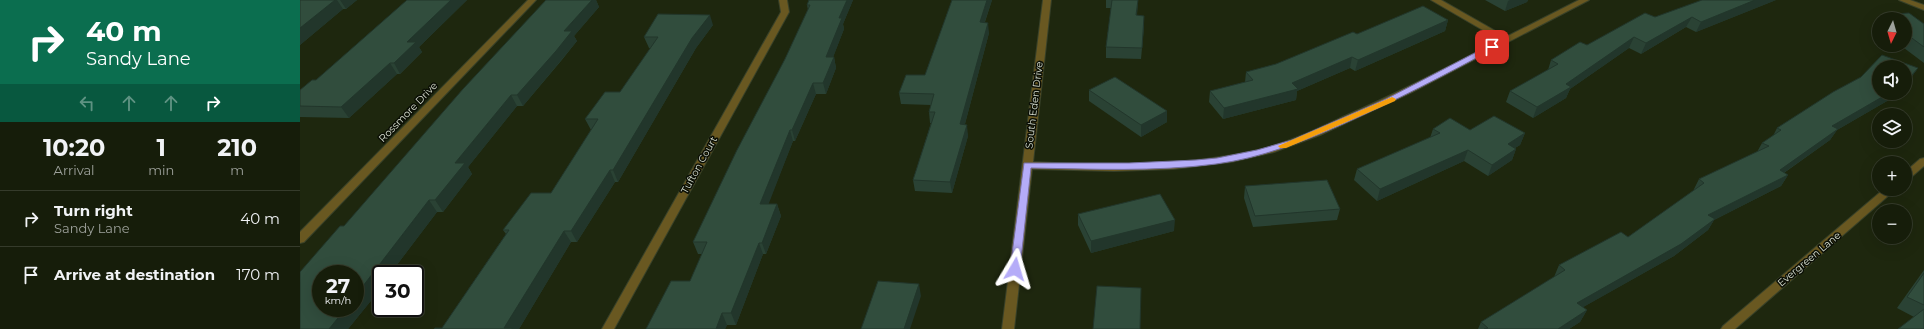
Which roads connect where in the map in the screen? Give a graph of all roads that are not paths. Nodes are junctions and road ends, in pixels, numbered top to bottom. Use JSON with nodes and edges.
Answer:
{"nodes":[{"id":1,"x":532,"y":0,"type":"edge"},
{"id":2,"x":783,"y":0,"type":"edge"},
{"id":3,"x":1047,"y":0,"type":"edge"},
{"id":4,"x":1435,"y":0,"type":"edge"},
{"id":5,"x":1585,"y":0,"type":"edge"},
{"id":6,"x":1903,"y":0,"type":"edge"},
{"id":7,"x":1924,"y":8,"type":"edge"},
{"id":8,"x":1505,"y":40,"type":"junction"},
{"id":9,"x":1924,"y":161,"type":"edge"},
{"id":10,"x":1027,"y":165,"type":"junction"},
{"id":11,"x":1912,"y":171,"type":"edge"},
{"id":12,"x":1883,"y":196,"type":"edge"},
{"id":13,"x":300,"y":239,"type":"edge"},
{"id":14,"x":608,"y":329,"type":"edge"},
{"id":15,"x":1008,"y":329,"type":"edge"},
{"id":16,"x":1727,"y":329,"type":"edge"}],
"edges":[{"from":1,"to":13,"type":"street","name":"Rossmore Drive"},
{"from":2,"to":14,"type":"street","name":"Tufton Court"},
{"from":3,"to":10,"type":"street","name":"South Eden Drive"},
{"from":4,"to":8,"type":"street"},
{"from":5,"to":8,"type":"street"},
{"from":6,"to":7,"type":"street"},
{"from":8,"to":10,"type":"street"},
{"from":9,"to":11,"type":"street"},
{"from":10,"to":15,"type":"street","name":"South Eden Drive"},
{"from":12,"to":16,"type":"street","name":"Evergreen Lane"}]}
